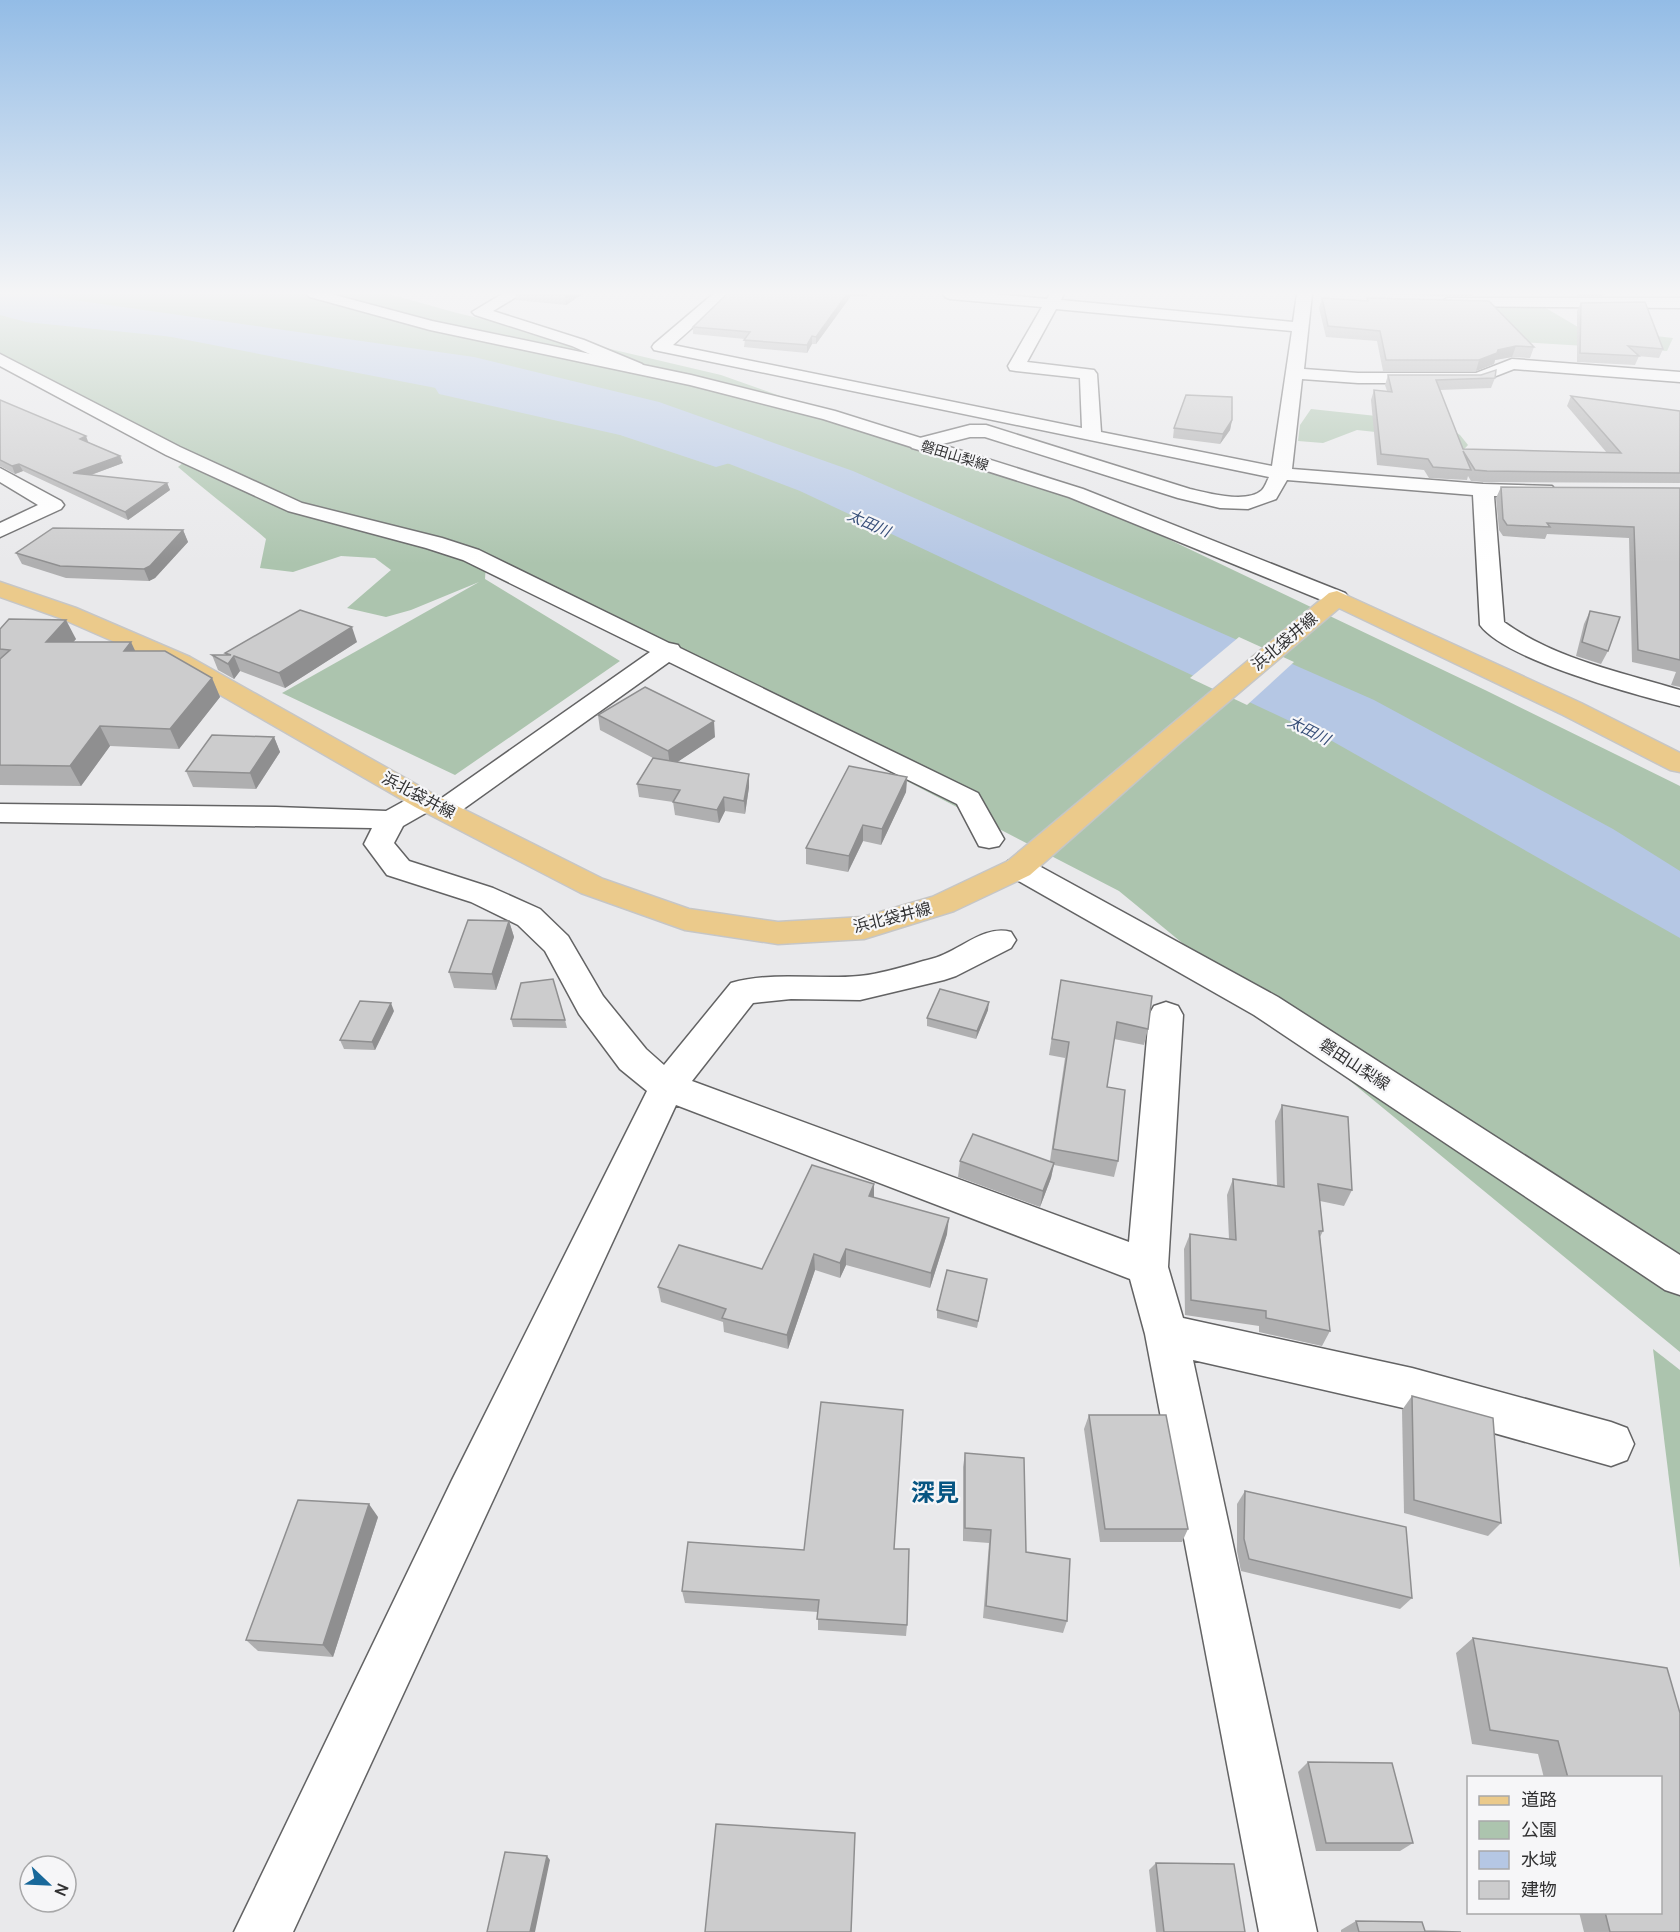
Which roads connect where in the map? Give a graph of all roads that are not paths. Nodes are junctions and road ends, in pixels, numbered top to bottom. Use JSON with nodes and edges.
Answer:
{"nodes":[{"id":1,"x":47,"y":384,"type":"edge"},
{"id":2,"x":702,"y":384,"type":"edge"},
{"id":3,"x":840,"y":384,"type":"edge"},
{"id":4,"x":1089,"y":384,"type":"edge"},
{"id":5,"x":1293,"y":384,"type":"edge"},
{"id":6,"x":11,"y":386,"type":"dead end"},
{"id":7,"x":91,"y":408,"type":"junction"},
{"id":8,"x":1092,"y":436,"type":"junction"},
{"id":9,"x":919,"y":444,"type":"junction"},
{"id":10,"x":0,"y":474,"type":"edge"},
{"id":11,"x":1281,"y":474,"type":"junction"},
{"id":12,"x":1483,"y":490,"type":"junction"},
{"id":13,"x":1565,"y":490,"type":"edge"},
{"id":14,"x":0,"y":531,"type":"edge"},
{"id":15,"x":0,"y":590,"type":"edge"},
{"id":16,"x":1337,"y":598,"type":"junction"},
{"id":17,"x":669,"y":650,"type":"junction"},
{"id":18,"x":1680,"y":698,"type":"edge"},
{"id":19,"x":1680,"y":764,"type":"edge"},
{"id":20,"x":435,"y":805,"type":"junction"},
{"id":21,"x":0,"y":813,"type":"edge"},
{"id":22,"x":391,"y":820,"type":"junction"},
{"id":23,"x":989,"y":839,"type":"dead end"},
{"id":24,"x":1019,"y":868,"type":"junction"},
{"id":25,"x":999,"y":940,"type":"dead end"},
{"id":26,"x":1166,"y":1015,"type":"dead end"},
{"id":27,"x":667,"y":1087,"type":"junction"},
{"id":28,"x":1148,"y":1267,"type":"junction"},
{"id":29,"x":1680,"y":1277,"type":"edge"},
{"id":30,"x":1166,"y":1334,"type":"junction"},
{"id":31,"x":1611,"y":1444,"type":"dead end"},
{"id":32,"x":263,"y":1932,"type":"edge"},
{"id":33,"x":1288,"y":1932,"type":"edge"}],
"edges":[{"from":1,"to":7,"type":"street"},
{"from":2,"to":9,"type":"street","name":"磐田山梨線"},
{"from":3,"to":8,"type":"street"},
{"from":4,"to":8,"type":"street"},
{"from":5,"to":11,"type":"street"},
{"from":6,"to":7,"type":"street"},
{"from":7,"to":17,"type":"street"},
{"from":8,"to":11,"type":"street"},
{"from":9,"to":11,"type":"street"},
{"from":9,"to":16,"type":"street","name":"磐田山梨線"},
{"from":10,"to":14,"type":"street"},
{"from":11,"to":12,"type":"street"},
{"from":12,"to":13,"type":"street"},
{"from":12,"to":18,"type":"street"},
{"from":15,"to":20,"type":"main road","name":"浜北袋井線"},
{"from":16,"to":19,"type":"main road"},
{"from":16,"to":24,"type":"main road","name":"浜北袋井線"},
{"from":17,"to":20,"type":"street"},
{"from":17,"to":23,"type":"street"},
{"from":20,"to":22,"type":"street"},
{"from":20,"to":24,"type":"main road","name":"浜北袋井線"},
{"from":21,"to":22,"type":"street"},
{"from":22,"to":27,"type":"street"},
{"from":24,"to":29,"type":"street","name":"磐田山梨線"},
{"from":25,"to":27,"type":"street"},
{"from":26,"to":28,"type":"street"},
{"from":27,"to":28,"type":"street"},
{"from":27,"to":32,"type":"street"},
{"from":28,"to":30,"type":"street"},
{"from":30,"to":31,"type":"street"},
{"from":30,"to":33,"type":"street"}]}
